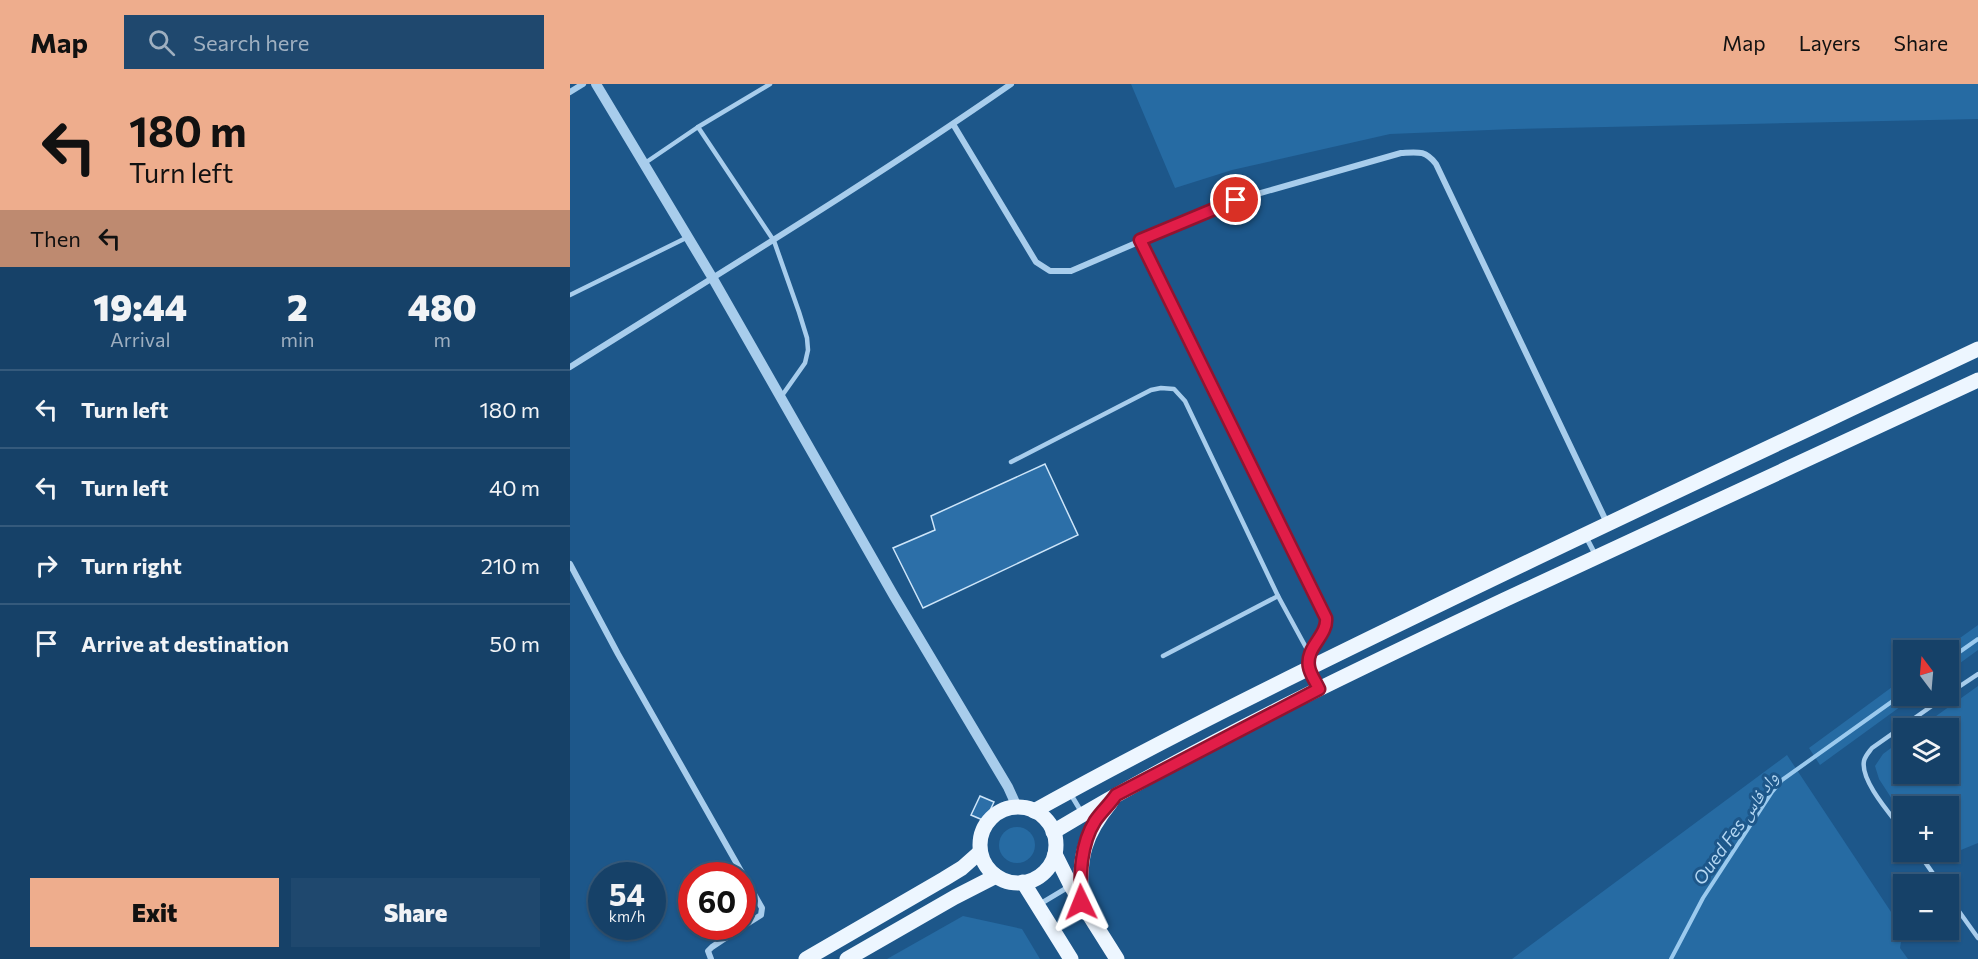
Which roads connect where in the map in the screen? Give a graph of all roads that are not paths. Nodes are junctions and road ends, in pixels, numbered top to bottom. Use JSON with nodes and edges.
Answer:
{"nodes":[{"id":1,"x":583,"y":84,"type":"edge"},
{"id":2,"x":596,"y":84,"type":"edge"},
{"id":3,"x":770,"y":84,"type":"edge"},
{"id":4,"x":1011,"y":84,"type":"edge"},
{"id":5,"x":570,"y":92,"type":"edge"},
{"id":6,"x":953,"y":124,"type":"junction"},
{"id":7,"x":698,"y":127,"type":"junction"},
{"id":8,"x":643,"y":164,"type":"junction"},
{"id":9,"x":688,"y":237,"type":"junction"},
{"id":10,"x":1140,"y":240,"type":"junction"},
{"id":11,"x":774,"y":241,"type":"junction"},
{"id":12,"x":712,"y":277,"type":"junction"},
{"id":13,"x":570,"y":295,"type":"edge"},
{"id":14,"x":1978,"y":350,"type":"edge"},
{"id":15,"x":570,"y":367,"type":"edge"},
{"id":16,"x":1978,"y":380,"type":"edge"},
{"id":17,"x":781,"y":398,"type":"junction"},
{"id":18,"x":1011,"y":462,"type":"dead end"},
{"id":19,"x":1640,"y":508,"type":"junction"},
{"id":20,"x":1607,"y":523,"type":"junction"},
{"id":21,"x":1655,"y":529,"type":"junction"},
{"id":22,"x":1584,"y":534,"type":"junction"},
{"id":23,"x":1596,"y":556,"type":"junction"},
{"id":24,"x":570,"y":564,"type":"edge"},
{"id":25,"x":1278,"y":596,"type":"junction"},
{"id":26,"x":1163,"y":656,"type":"dead end"},
{"id":27,"x":1309,"y":660,"type":"junction"},
{"id":28,"x":1978,"y":674,"type":"edge"},
{"id":29,"x":1959,"y":687,"type":"edge"},
{"id":30,"x":1319,"y":689,"type":"junction"},
{"id":31,"x":1931,"y":706,"type":"edge"},
{"id":32,"x":1069,"y":792,"type":"junction"},
{"id":33,"x":1116,"y":795,"type":"junction"},
{"id":34,"x":1017,"y":807,"type":"junction"},
{"id":35,"x":1034,"y":811,"type":"junction"},
{"id":36,"x":1082,"y":814,"type":"junction"},
{"id":37,"x":1893,"y":817,"type":"edge"},
{"id":38,"x":1053,"y":831,"type":"junction"},
{"id":39,"x":980,"y":852,"type":"junction"},
{"id":40,"x":1054,"y":854,"type":"junction"},
{"id":41,"x":736,"y":862,"type":"edge"},
{"id":42,"x":996,"y":876,"type":"junction"},
{"id":43,"x":944,"y":879,"type":"junction"},
{"id":44,"x":1023,"y":882,"type":"junction"},
{"id":45,"x":1071,"y":886,"type":"junction"},
{"id":46,"x":756,"y":897,"type":"edge"},
{"id":47,"x":955,"y":897,"type":"junction"},
{"id":48,"x":1081,"y":902,"type":"junction"},
{"id":49,"x":1038,"y":905,"type":"junction"},
{"id":50,"x":1959,"y":911,"type":"edge"},
{"id":51,"x":756,"y":918,"type":"edge"},
{"id":52,"x":1978,"y":938,"type":"edge"},
{"id":53,"x":722,"y":940,"type":"edge"},
{"id":54,"x":711,"y":959,"type":"edge"},
{"id":55,"x":806,"y":959,"type":"edge"},
{"id":56,"x":847,"y":959,"type":"edge"},
{"id":57,"x":1071,"y":959,"type":"edge"},
{"id":58,"x":1117,"y":959,"type":"edge"}],
"edges":[{"from":1,"to":5,"type":"street"},
{"from":2,"to":8,"type":"street"},
{"from":3,"to":7,"type":"lane"},
{"from":4,"to":6,"type":"street"},
{"from":6,"to":10,"type":"street"},
{"from":6,"to":11,"type":"street"},
{"from":7,"to":8,"type":"lane"},
{"from":7,"to":11,"type":"lane"},
{"from":8,"to":9,"type":"street"},
{"from":9,"to":12,"type":"street"},
{"from":9,"to":13,"type":"lane"},
{"from":10,"to":20,"type":"street"},
{"from":10,"to":27,"type":"street"},
{"from":11,"to":12,"type":"street"},
{"from":11,"to":17,"type":"lane"},
{"from":12,"to":15,"type":"street"},
{"from":12,"to":17,"type":"street"},
{"from":14,"to":19,"type":"main road"},
{"from":16,"to":21,"type":"main road"},
{"from":17,"to":34,"type":"street"},
{"from":18,"to":25,"type":"lane"},
{"from":19,"to":20,"type":"main road"},
{"from":19,"to":21,"type":"main road"},
{"from":20,"to":22,"type":"main road"},
{"from":21,"to":23,"type":"main road"},
{"from":22,"to":23,"type":"street"},
{"from":22,"to":27,"type":"main road"},
{"from":23,"to":30,"type":"main road"},
{"from":24,"to":41,"type":"street"},
{"from":25,"to":26,"type":"lane"},
{"from":25,"to":27,"type":"lane"},
{"from":27,"to":30,"type":"street"},
{"from":27,"to":32,"type":"main road"},
{"from":28,"to":29,"type":"lane"},
{"from":30,"to":33,"type":"main road"},
{"from":31,"to":37,"type":"lane"},
{"from":32,"to":35,"type":"main road"},
{"from":32,"to":36,"type":"street"},
{"from":33,"to":36,"type":"main road"},
{"from":33,"to":48,"type":"main road"},
{"from":34,"to":35,"type":"main road"},
{"from":34,"to":39,"type":"main road"},
{"from":35,"to":38,"type":"main road"},
{"from":36,"to":38,"type":"main road"},
{"from":38,"to":40,"type":"main road"},
{"from":39,"to":42,"type":"main road"},
{"from":39,"to":43,"type":"main road"},
{"from":40,"to":44,"type":"main road"},
{"from":40,"to":45,"type":"main road"},
{"from":42,"to":44,"type":"main road"},
{"from":42,"to":47,"type":"main road"},
{"from":43,"to":47,"type":"street"},
{"from":43,"to":55,"type":"main road"},
{"from":44,"to":49,"type":"main road"},
{"from":45,"to":48,"type":"main road"},
{"from":45,"to":49,"type":"street"},
{"from":46,"to":51,"type":"street"},
{"from":47,"to":56,"type":"main road"},
{"from":48,"to":58,"type":"main road"},
{"from":49,"to":57,"type":"main road"},
{"from":50,"to":52,"type":"lane"},
{"from":53,"to":54,"type":"street"}]}
